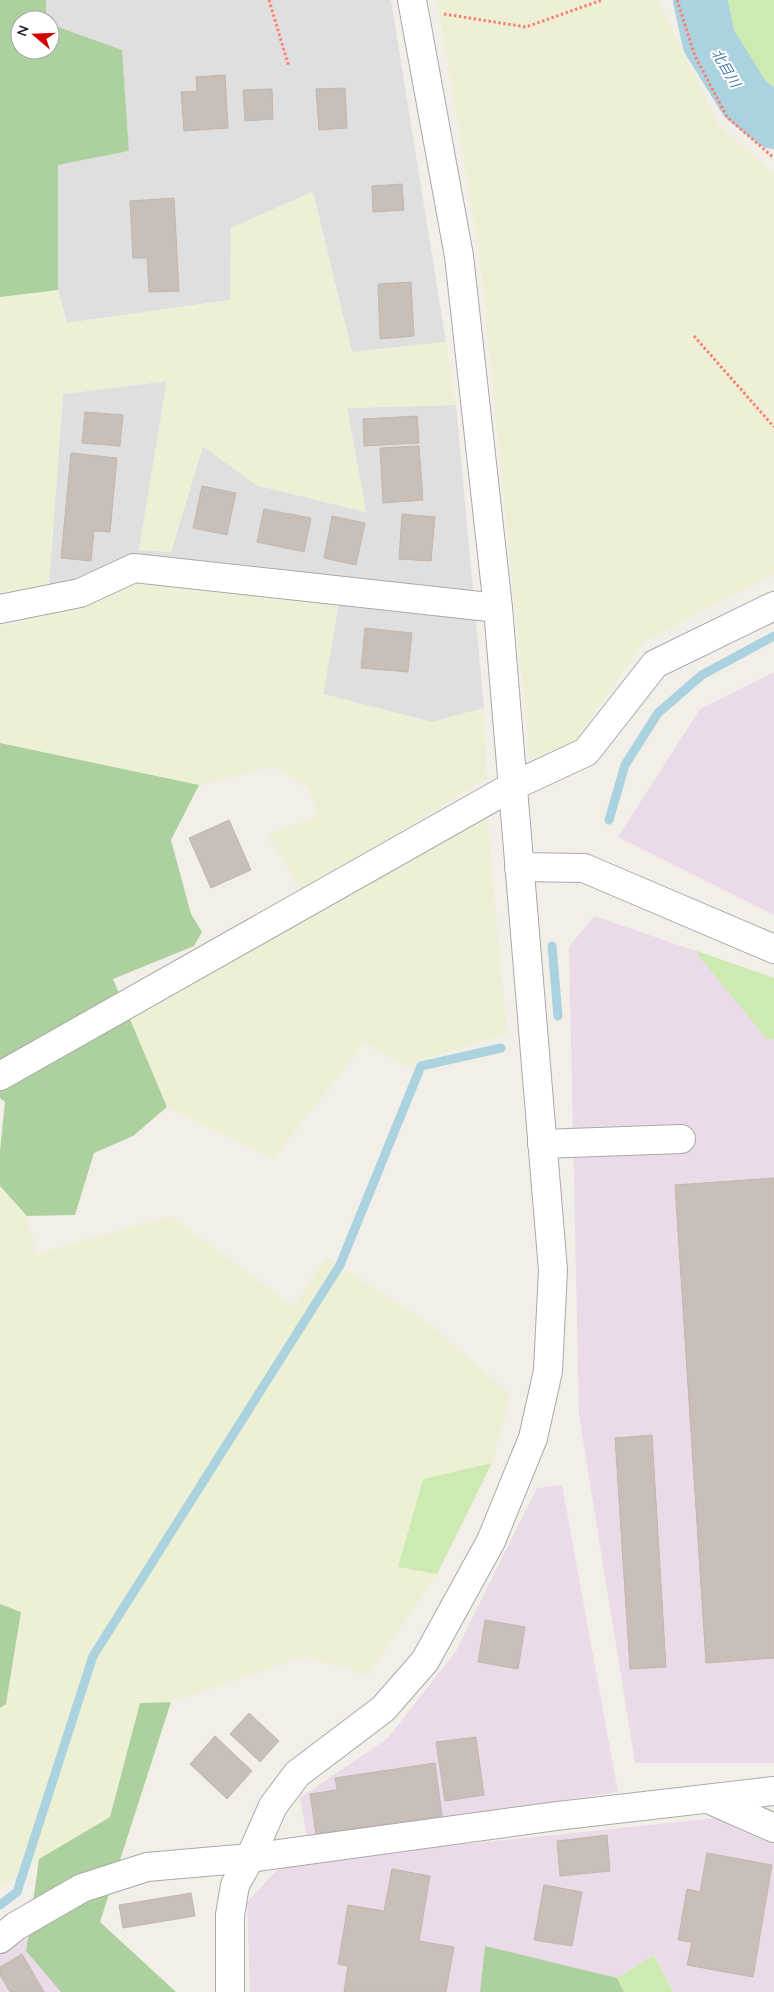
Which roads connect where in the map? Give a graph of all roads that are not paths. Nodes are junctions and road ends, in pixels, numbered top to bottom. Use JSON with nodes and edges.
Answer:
{"nodes":[{"id":1,"x":412,"y":0,"type":"edge"},
{"id":2,"x":774,"y":606,"type":"edge"},
{"id":3,"x":498,"y":608,"type":"junction"},
{"id":4,"x":0,"y":609,"type":"edge"},
{"id":5,"x":513,"y":786,"type":"junction"},
{"id":6,"x":519,"y":867,"type":"junction"},
{"id":7,"x":774,"y":949,"type":"edge"},
{"id":8,"x":0,"y":1076,"type":"edge"},
{"id":9,"x":681,"y":1139,"type":"dead end"},
{"id":10,"x":542,"y":1144,"type":"junction"},
{"id":11,"x":774,"y":1791,"type":"edge"},
{"id":12,"x":706,"y":1799,"type":"junction"},
{"id":13,"x":774,"y":1828,"type":"edge"},
{"id":14,"x":250,"y":1858,"type":"junction"},
{"id":15,"x":0,"y":1939,"type":"edge"},
{"id":16,"x":230,"y":1992,"type":"edge"}],
"edges":[{"from":1,"to":3,"type":"street"},
{"from":2,"to":5,"type":"street"},
{"from":3,"to":4,"type":"street"},
{"from":3,"to":5,"type":"street"},
{"from":5,"to":6,"type":"street"},
{"from":5,"to":8,"type":"street"},
{"from":6,"to":7,"type":"street"},
{"from":6,"to":10,"type":"street"},
{"from":9,"to":10,"type":"street"},
{"from":10,"to":14,"type":"street"},
{"from":11,"to":12,"type":"street"},
{"from":12,"to":13,"type":"street"},
{"from":12,"to":14,"type":"street"},
{"from":14,"to":15,"type":"street"},
{"from":14,"to":16,"type":"street"}]}
